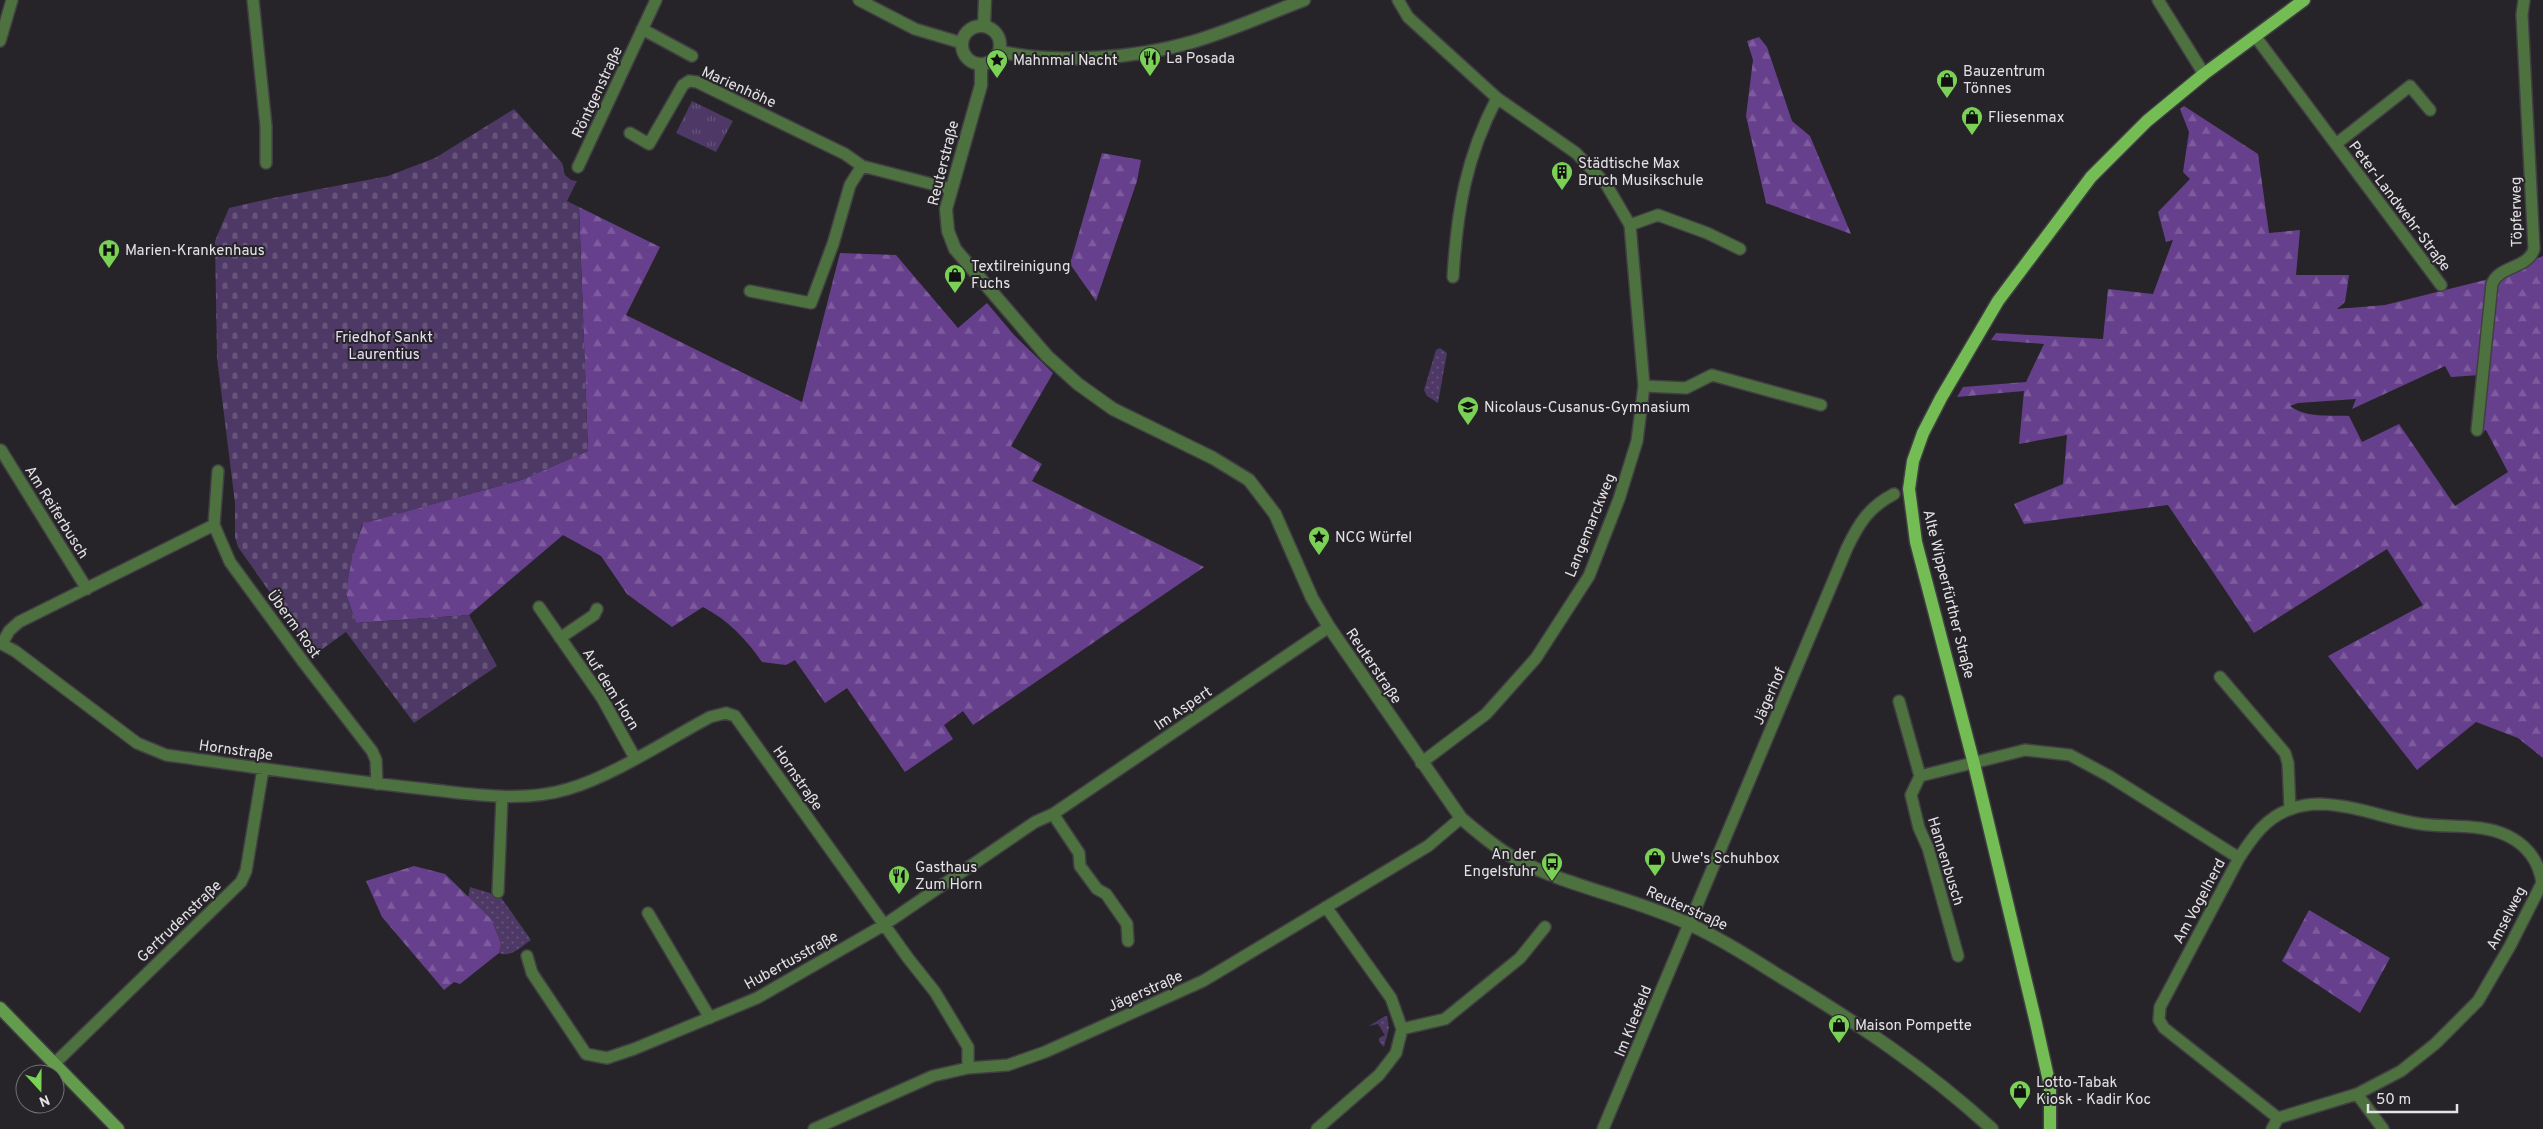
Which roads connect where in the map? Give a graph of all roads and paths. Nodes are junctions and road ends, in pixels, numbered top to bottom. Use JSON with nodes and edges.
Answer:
{"nodes":[{"id":1,"x":12,"y":0,"type":"edge"},
{"id":2,"x":253,"y":0,"type":"edge"},
{"id":3,"x":656,"y":0,"type":"edge"},
{"id":4,"x":859,"y":0,"type":"edge"},
{"id":5,"x":985,"y":0,"type":"edge"},
{"id":6,"x":1304,"y":0,"type":"edge"},
{"id":7,"x":1398,"y":0,"type":"edge"},
{"id":8,"x":2158,"y":0,"type":"edge"},
{"id":9,"x":2304,"y":0,"type":"edge"},
{"id":10,"x":2524,"y":0,"type":"edge"},
{"id":11,"x":984,"y":26,"type":"junction"},
{"id":12,"x":642,"y":29,"type":"junction"},
{"id":13,"x":2255,"y":36,"type":"junction"},
{"id":14,"x":0,"y":41,"type":"edge"},
{"id":15,"x":962,"y":43,"type":"junction"},
{"id":16,"x":999,"y":51,"type":"junction"},
{"id":17,"x":692,"y":56,"type":"dead end"},
{"id":18,"x":981,"y":64,"type":"junction"},
{"id":19,"x":2204,"y":74,"type":"junction"},
{"id":20,"x":1497,"y":98,"type":"junction"},
{"id":21,"x":2430,"y":110,"type":"dead end"},
{"id":22,"x":630,"y":133,"type":"dead end"},
{"id":23,"x":2336,"y":144,"type":"junction"},
{"id":24,"x":266,"y":163,"type":"dead end"},
{"id":25,"x":862,"y":166,"type":"junction"},
{"id":26,"x":578,"y":167,"type":"dead end"},
{"id":27,"x":951,"y":189,"type":"junction"},
{"id":28,"x":1630,"y":224,"type":"junction"},
{"id":29,"x":1740,"y":249,"type":"dead end"},
{"id":30,"x":1452,"y":277,"type":"dead end"},
{"id":31,"x":2441,"y":285,"type":"dead end"},
{"id":32,"x":750,"y":291,"type":"dead end"},
{"id":33,"x":1644,"y":386,"type":"junction"},
{"id":34,"x":1821,"y":405,"type":"dead end"},
{"id":35,"x":2477,"y":430,"type":"dead end"},
{"id":36,"x":1,"y":450,"type":"dead end"},
{"id":37,"x":218,"y":470,"type":"dead end"},
{"id":38,"x":1894,"y":494,"type":"dead end"},
{"id":39,"x":214,"y":525,"type":"junction"},
{"id":40,"x":87,"y":589,"type":"junction"},
{"id":41,"x":539,"y":607,"type":"dead end"},
{"id":42,"x":597,"y":608,"type":"dead end"},
{"id":43,"x":1329,"y":627,"type":"junction"},
{"id":44,"x":560,"y":638,"type":"junction"},
{"id":45,"x":1,"y":644,"type":"edge"},
{"id":46,"x":2220,"y":677,"type":"dead end"},
{"id":47,"x":1899,"y":701,"type":"dead end"},
{"id":48,"x":634,"y":758,"type":"junction"},
{"id":49,"x":1421,"y":763,"type":"junction"},
{"id":50,"x":1974,"y":764,"type":"junction"},
{"id":51,"x":263,"y":769,"type":"junction"},
{"id":52,"x":1920,"y":776,"type":"junction"},
{"id":53,"x":377,"y":784,"type":"junction"},
{"id":54,"x":502,"y":797,"type":"junction"},
{"id":55,"x":2290,"y":809,"type":"junction"},
{"id":56,"x":1053,"y":814,"type":"junction"},
{"id":57,"x":1460,"y":818,"type":"junction"},
{"id":58,"x":2239,"y":858,"type":"junction"},
{"id":59,"x":2542,"y":883,"type":"edge"},
{"id":60,"x":498,"y":892,"type":"dead end"},
{"id":61,"x":1326,"y":907,"type":"junction"},
{"id":62,"x":648,"y":912,"type":"dead end"},
{"id":63,"x":1689,"y":924,"type":"junction"},
{"id":64,"x":884,"y":925,"type":"junction"},
{"id":65,"x":1545,"y":927,"type":"dead end"},
{"id":66,"x":1128,"y":941,"type":"dead end"},
{"id":67,"x":527,"y":956,"type":"dead end"},
{"id":68,"x":1958,"y":956,"type":"dead end"},
{"id":69,"x":0,"y":1008,"type":"edge"},
{"id":70,"x":710,"y":1018,"type":"junction"},
{"id":71,"x":1402,"y":1029,"type":"junction"},
{"id":72,"x":55,"y":1063,"type":"junction"},
{"id":73,"x":968,"y":1068,"type":"junction"},
{"id":74,"x":2357,"y":1094,"type":"junction"},
{"id":75,"x":2278,"y":1118,"type":"junction"},
{"id":76,"x":118,"y":1129,"type":"edge"},
{"id":77,"x":814,"y":1129,"type":"edge"},
{"id":78,"x":1317,"y":1129,"type":"edge"},
{"id":79,"x":1602,"y":1129,"type":"edge"},
{"id":80,"x":1992,"y":1129,"type":"edge"},
{"id":81,"x":2050,"y":1129,"type":"edge"},
{"id":82,"x":2272,"y":1129,"type":"edge"},
{"id":83,"x":2383,"y":1129,"type":"edge"}],
"edges":[{"from":1,"to":14,"type":"street"},
{"from":2,"to":24,"type":"street"},
{"from":3,"to":12,"type":"street","name":"Röntgenstraße"},
{"from":4,"to":15,"type":"street"},
{"from":5,"to":11,"type":"street"},
{"from":6,"to":16,"type":"street"},
{"from":7,"to":20,"type":"street","name":"Langemarckweg"},
{"from":8,"to":19,"type":"street"},
{"from":9,"to":13,"type":"main road","name":"Alte Wipperfürther Straße"},
{"from":10,"to":35,"type":"street","name":"Töpferweg"},
{"from":11,"to":15,"type":"street"},
{"from":11,"to":16,"type":"street"},
{"from":12,"to":17,"type":"street"},
{"from":12,"to":26,"type":"street","name":"Röntgenstraße"},
{"from":13,"to":19,"type":"main road","name":"Alte Wipperfürther Straße"},
{"from":13,"to":23,"type":"street","name":"Peter-Landwehr-Straße"},
{"from":15,"to":18,"type":"street"},
{"from":16,"to":18,"type":"street"},
{"from":18,"to":27,"type":"street","name":"Reuterstraße"},
{"from":19,"to":50,"type":"main road","name":"Alte Wipperfürther Straße"},
{"from":20,"to":28,"type":"street","name":"Langemarckweg"},
{"from":20,"to":30,"type":"street"},
{"from":21,"to":23,"type":"street","name":"Peter-Landwehr-Straße"},
{"from":22,"to":25,"type":"street","name":"Marienhöhe"},
{"from":23,"to":31,"type":"street","name":"Peter-Landwehr-Straße"},
{"from":25,"to":27,"type":"street","name":"Marienhöhe"},
{"from":25,"to":32,"type":"street"},
{"from":27,"to":43,"type":"street","name":"Reuterstraße"},
{"from":28,"to":29,"type":"street"},
{"from":28,"to":33,"type":"street","name":"Langemarckweg"},
{"from":33,"to":34,"type":"street"},
{"from":33,"to":49,"type":"street","name":"Langemarckweg"},
{"from":36,"to":40,"type":"street","name":"Am Reiferbusch"},
{"from":37,"to":39,"type":"street","name":"Überm Rost"},
{"from":38,"to":63,"type":"street","name":"Jägerhof"},
{"from":39,"to":40,"type":"street"},
{"from":39,"to":53,"type":"street","name":"Überm Rost"},
{"from":40,"to":45,"type":"street"},
{"from":41,"to":44,"type":"street","name":"Auf dem Horn"},
{"from":42,"to":44,"type":"street"},
{"from":43,"to":49,"type":"street","name":"Reuterstraße"},
{"from":43,"to":56,"type":"street","name":"Im Aspert"},
{"from":44,"to":48,"type":"street","name":"Auf dem Horn"},
{"from":45,"to":51,"type":"street","name":"Hornstraße"},
{"from":46,"to":55,"type":"street"},
{"from":47,"to":52,"type":"street"},
{"from":48,"to":54,"type":"street","name":"Hornstraße"},
{"from":48,"to":64,"type":"street","name":"Hornstraße"},
{"from":49,"to":57,"type":"street","name":"Reuterstraße"},
{"from":50,"to":52,"type":"street"},
{"from":50,"to":58,"type":"street","name":"Am Vogelherd"},
{"from":50,"to":81,"type":"main road","name":"Alte Wipperfürther Straße"},
{"from":51,"to":53,"type":"street","name":"Hornstraße"},
{"from":51,"to":72,"type":"street","name":"Gertrudenstraße"},
{"from":52,"to":68,"type":"street","name":"Hannenbusch"},
{"from":53,"to":54,"type":"street","name":"Hornstraße"},
{"from":54,"to":60,"type":"street"},
{"from":55,"to":58,"type":"street","name":"Amselweg"},
{"from":55,"to":59,"type":"street","name":"Amselweg"},
{"from":56,"to":64,"type":"street","name":"Im Aspert"},
{"from":56,"to":66,"type":"street"},
{"from":57,"to":61,"type":"street","name":"Jägerstraße"},
{"from":57,"to":63,"type":"street","name":"Reuterstraße"},
{"from":58,"to":75,"type":"street","name":"Am Vogelherd"},
{"from":59,"to":74,"type":"street","name":"Amselweg"},
{"from":61,"to":71,"type":"street"},
{"from":61,"to":73,"type":"street","name":"Jägerstraße"},
{"from":62,"to":70,"type":"street"},
{"from":63,"to":79,"type":"street","name":"Im Kleefeld"},
{"from":63,"to":80,"type":"street","name":"Reuterstraße"},
{"from":64,"to":70,"type":"street","name":"Hubertusstraße"},
{"from":64,"to":73,"type":"street","name":"Hornstraße"},
{"from":65,"to":71,"type":"street"},
{"from":67,"to":70,"type":"street","name":"Hubertusstraße"},
{"from":69,"to":72,"type":"main road"},
{"from":71,"to":78,"type":"street"},
{"from":72,"to":76,"type":"main road"},
{"from":73,"to":77,"type":"street","name":"Jägerstraße"},
{"from":74,"to":75,"type":"street","name":"Amselweg"},
{"from":74,"to":83,"type":"street"},
{"from":75,"to":82,"type":"street"}]}
